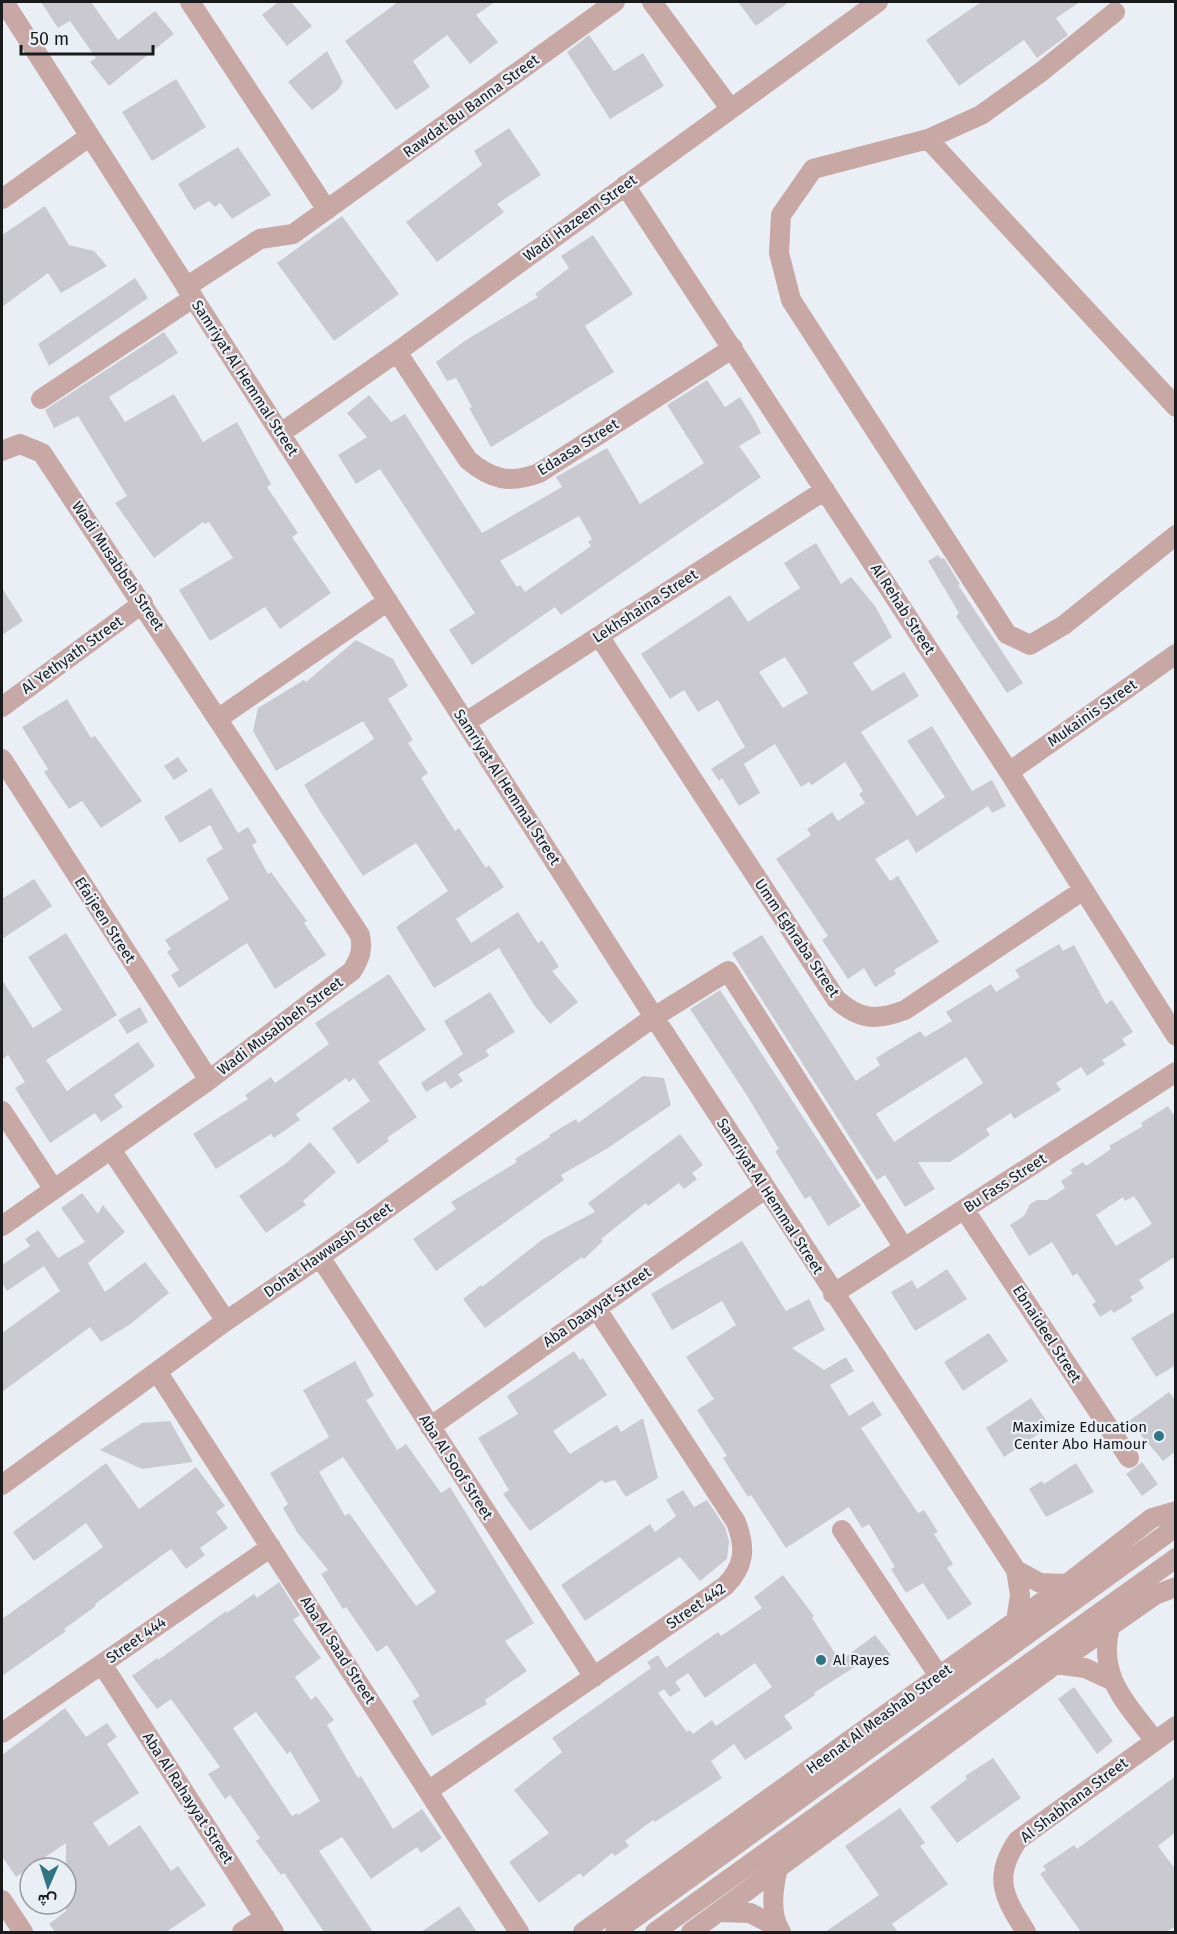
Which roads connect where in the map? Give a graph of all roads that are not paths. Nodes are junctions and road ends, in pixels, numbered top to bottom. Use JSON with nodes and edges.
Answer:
{"nodes":[{"id":1,"x":4,"y":2,"type":"edge"},
{"id":2,"x":190,"y":2,"type":"edge"},
{"id":3,"x":615,"y":2,"type":"edge"},
{"id":4,"x":652,"y":2,"type":"edge"},
{"id":5,"x":878,"y":2,"type":"edge"},
{"id":6,"x":1115,"y":12,"type":"dead end"},
{"id":7,"x":730,"y":108,"type":"junction"},
{"id":8,"x":90,"y":136,"type":"junction"},
{"id":9,"x":928,"y":139,"type":"junction"},
{"id":10,"x":625,"y":185,"type":"junction"},
{"id":11,"x":2,"y":199,"type":"edge"},
{"id":12,"x":327,"y":210,"type":"junction"},
{"id":13,"x":190,"y":292,"type":"junction"},
{"id":14,"x":733,"y":348,"type":"junction"},
{"id":15,"x":397,"y":352,"type":"junction"},
{"id":16,"x":41,"y":399,"type":"dead end"},
{"id":17,"x":1176,"y":407,"type":"edge"},
{"id":18,"x":280,"y":433,"type":"junction"},
{"id":19,"x":2,"y":451,"type":"edge"},
{"id":20,"x":825,"y":490,"type":"junction"},
{"id":21,"x":1176,"y":535,"type":"edge"},
{"id":22,"x":388,"y":601,"type":"junction"},
{"id":23,"x":143,"y":603,"type":"junction"},
{"id":24,"x":599,"y":636,"type":"junction"},
{"id":25,"x":1176,"y":654,"type":"edge"},
{"id":26,"x":2,"y":707,"type":"edge"},
{"id":27,"x":219,"y":718,"type":"junction"},
{"id":28,"x":466,"y":722,"type":"junction"},
{"id":29,"x":2,"y":759,"type":"edge"},
{"id":30,"x":1009,"y":772,"type":"junction"},
{"id":31,"x":1082,"y":891,"type":"junction"},
{"id":32,"x":654,"y":1017,"type":"junction"},
{"id":33,"x":1176,"y":1036,"type":"edge"},
{"id":34,"x":1176,"y":1072,"type":"edge"},
{"id":35,"x":209,"y":1080,"type":"junction"},
{"id":36,"x":2,"y":1112,"type":"edge"},
{"id":37,"x":112,"y":1151,"type":"junction"},
{"id":38,"x":53,"y":1188,"type":"junction"},
{"id":39,"x":765,"y":1189,"type":"junction"},
{"id":40,"x":964,"y":1209,"type":"junction"},
{"id":41,"x":2,"y":1226,"type":"edge"},
{"id":42,"x":904,"y":1248,"type":"junction"},
{"id":43,"x":320,"y":1257,"type":"junction"},
{"id":44,"x":833,"y":1294,"type":"junction"},
{"id":45,"x":596,"y":1308,"type":"junction"},
{"id":46,"x":226,"y":1321,"type":"junction"},
{"id":47,"x":158,"y":1373,"type":"junction"},
{"id":48,"x":430,"y":1427,"type":"junction"},
{"id":49,"x":1129,"y":1458,"type":"dead end"},
{"id":50,"x":2,"y":1485,"type":"edge"},
{"id":51,"x":1176,"y":1511,"type":"edge"},
{"id":52,"x":1176,"y":1527,"type":"edge"},
{"id":53,"x":842,"y":1530,"type":"dead end"},
{"id":54,"x":271,"y":1547,"type":"junction"},
{"id":55,"x":1176,"y":1558,"type":"edge"},
{"id":56,"x":1016,"y":1570,"type":"junction"},
{"id":57,"x":1067,"y":1584,"type":"junction"},
{"id":58,"x":1176,"y":1587,"type":"edge"},
{"id":59,"x":1016,"y":1621,"type":"junction"},
{"id":60,"x":1110,"y":1627,"type":"junction"},
{"id":61,"x":102,"y":1664,"type":"junction"},
{"id":62,"x":1056,"y":1664,"type":"junction"},
{"id":63,"x":939,"y":1676,"type":"junction"},
{"id":64,"x":594,"y":1677,"type":"junction"},
{"id":65,"x":1111,"y":1680,"type":"junction"},
{"id":66,"x":1176,"y":1726,"type":"edge"},
{"id":67,"x":2,"y":1733,"type":"edge"},
{"id":68,"x":1154,"y":1740,"type":"junction"},
{"id":69,"x":428,"y":1791,"type":"junction"},
{"id":70,"x":778,"y":1868,"type":"junction"},
{"id":71,"x":2,"y":1900,"type":"edge"},
{"id":72,"x":720,"y":1912,"type":"junction"},
{"id":73,"x":269,"y":1925,"type":"edge"},
{"id":74,"x":695,"y":1930,"type":"edge"},
{"id":75,"x":779,"y":1930,"type":"edge"},
{"id":76,"x":521,"y":1931,"type":"edge"},
{"id":77,"x":23,"y":1932,"type":"edge"},
{"id":78,"x":242,"y":1932,"type":"edge"},
{"id":79,"x":583,"y":1932,"type":"edge"},
{"id":80,"x":615,"y":1932,"type":"edge"},
{"id":81,"x":656,"y":1932,"type":"edge"},
{"id":82,"x":1026,"y":1932,"type":"edge"}],
"edges":[{"from":1,"to":8,"type":"street","name":"Samriyat Al Hemmal Street"},
{"from":2,"to":12,"type":"street"},
{"from":3,"to":12,"type":"street","name":"Rawdat Bu Banna Street"},
{"from":4,"to":7,"type":"street"},
{"from":5,"to":7,"type":"street","name":"Wadi Hazeem Street"},
{"from":6,"to":9,"type":"street"},
{"from":7,"to":10,"type":"street","name":"Wadi Hazeem Street"},
{"from":8,"to":11,"type":"street"},
{"from":8,"to":13,"type":"street","name":"Samriyat Al Hemmal Street"},
{"from":9,"to":17,"type":"street"},
{"from":9,"to":21,"type":"street"},
{"from":10,"to":14,"type":"street","name":"Al Rehab Street"},
{"from":10,"to":15,"type":"street","name":"Wadi Hazeem Street"},
{"from":12,"to":13,"type":"street","name":"Rawdat Bu Banna Street"},
{"from":13,"to":16,"type":"street","name":"Rawdat Bu Banna Street"},
{"from":13,"to":18,"type":"street","name":"Samriyat Al Hemmal Street"},
{"from":14,"to":15,"type":"street","name":"Edaasa Street"},
{"from":14,"to":20,"type":"street","name":"Al Rehab Street"},
{"from":15,"to":18,"type":"street","name":"Wadi Hazeem Street"},
{"from":18,"to":22,"type":"street","name":"Samriyat Al Hemmal Street"},
{"from":19,"to":23,"type":"street","name":"Wadi Musabbeh Street"},
{"from":20,"to":24,"type":"street","name":"Lekhshaina Street"},
{"from":20,"to":30,"type":"street","name":"Al Rehab Street"},
{"from":22,"to":27,"type":"street"},
{"from":22,"to":28,"type":"street","name":"Samriyat Al Hemmal Street"},
{"from":23,"to":26,"type":"street","name":"Al Yethyath Street"},
{"from":23,"to":27,"type":"street","name":"Wadi Musabbeh Street"},
{"from":24,"to":28,"type":"street","name":"Lekhshaina Street"},
{"from":24,"to":31,"type":"street","name":"Umm Eghraba Street"},
{"from":25,"to":30,"type":"street","name":"Mukainis Street"},
{"from":27,"to":35,"type":"street","name":"Wadi Musabbeh Street"},
{"from":28,"to":32,"type":"street","name":"Samriyat Al Hemmal Street"},
{"from":29,"to":35,"type":"street","name":"Efaijeen Street"},
{"from":30,"to":31,"type":"street","name":"Al Rehab Street"},
{"from":31,"to":33,"type":"street","name":"Al Rehab Street"},
{"from":32,"to":39,"type":"street","name":"Samriyat Al Hemmal Street"},
{"from":32,"to":42,"type":"street","name":"Dohat Hawwash Street"},
{"from":32,"to":43,"type":"street","name":"Dohat Hawwash Street"},
{"from":34,"to":40,"type":"street","name":"Bu Fass Street"},
{"from":35,"to":37,"type":"street","name":"Wadi Musabbeh Street"},
{"from":36,"to":38,"type":"street"},
{"from":37,"to":38,"type":"street","name":"Wadi Musabbeh Street"},
{"from":37,"to":46,"type":"street"},
{"from":38,"to":41,"type":"street","name":"Wadi Musabbeh Street"},
{"from":39,"to":44,"type":"street","name":"Samriyat Al Hemmal Street"},
{"from":39,"to":45,"type":"street","name":"Aba Daayyat Street"},
{"from":40,"to":42,"type":"street","name":"Bu Fass Street"},
{"from":40,"to":49,"type":"street","name":"Ebnaideel Street"},
{"from":42,"to":44,"type":"street","name":"Bu Fass Street"},
{"from":43,"to":46,"type":"street","name":"Dohat Hawwash Street"},
{"from":43,"to":48,"type":"street","name":"Aba Al Soof Street"},
{"from":44,"to":56,"type":"street","name":"Samriyat Al Hemmal Street"},
{"from":45,"to":48,"type":"street","name":"Aba Daayyat Street"},
{"from":45,"to":64,"type":"street","name":"Street 442"},
{"from":46,"to":47,"type":"street","name":"Dohat Hawwash Street"},
{"from":47,"to":50,"type":"street","name":"Dohat Hawwash Street"},
{"from":47,"to":54,"type":"street","name":"Aba Al Saad Street"},
{"from":48,"to":64,"type":"street","name":"Aba Al Soof Street"},
{"from":51,"to":57,"type":"street","name":"Heenat Al Meashab Street"},
{"from":52,"to":80,"type":"street","name":"Heenat Al Meashab Street"},
{"from":53,"to":63,"type":"street"},
{"from":54,"to":61,"type":"street","name":"Street 444"},
{"from":54,"to":69,"type":"street","name":"Aba Al Saad Street"},
{"from":55,"to":81,"type":"street"},
{"from":56,"to":57,"type":"street"},
{"from":56,"to":59,"type":"street","name":"Samriyat Al Hemmal Street"},
{"from":57,"to":59,"type":"street","name":"Heenat Al Meashab Street"},
{"from":58,"to":60,"type":"street"},
{"from":59,"to":63,"type":"street","name":"Heenat Al Meashab Street"},
{"from":60,"to":62,"type":"street"},
{"from":60,"to":65,"type":"street"},
{"from":61,"to":67,"type":"street","name":"Street 444"},
{"from":61,"to":73,"type":"street","name":"Aba Al Rahayyat Street"},
{"from":62,"to":65,"type":"street"},
{"from":62,"to":70,"type":"street"},
{"from":63,"to":79,"type":"street","name":"Heenat Al Meashab Street"},
{"from":64,"to":69,"type":"street","name":"Street 442"},
{"from":65,"to":68,"type":"street"},
{"from":66,"to":68,"type":"street","name":"Al Shabhana Street"},
{"from":68,"to":82,"type":"street","name":"Al Shabhana Street"},
{"from":69,"to":76,"type":"street","name":"Aba Al Saad Street"},
{"from":70,"to":72,"type":"street"},
{"from":70,"to":75,"type":"street"},
{"from":71,"to":77,"type":"street"},
{"from":72,"to":74,"type":"street"},
{"from":72,"to":75,"type":"street"},
{"from":73,"to":78,"type":"street"},
{"from":74,"to":81,"type":"street"}]}
